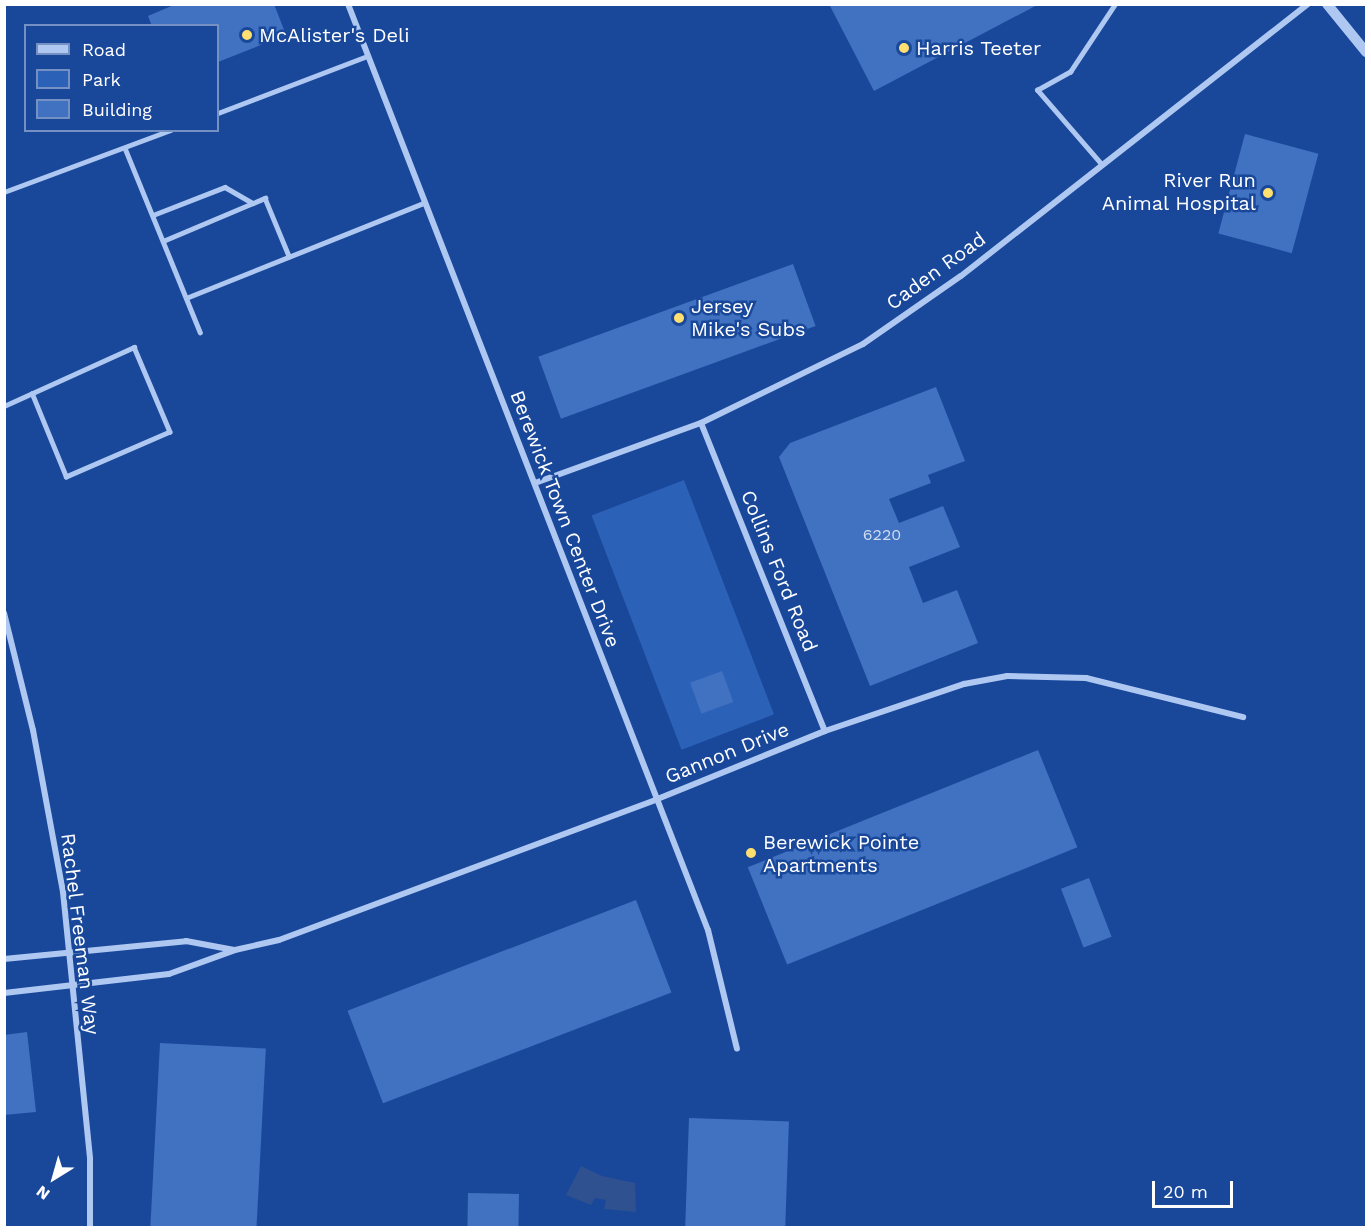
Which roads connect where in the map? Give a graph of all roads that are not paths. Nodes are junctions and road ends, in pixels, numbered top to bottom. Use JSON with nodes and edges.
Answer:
{"nodes":[{"id":1,"x":348,"y":4,"type":"edge"},
{"id":2,"x":1115,"y":4,"type":"edge"},
{"id":3,"x":1308,"y":4,"type":"edge"},
{"id":4,"x":1327,"y":4,"type":"edge"},
{"id":5,"x":1366,"y":52,"type":"edge"},
{"id":6,"x":367,"y":56,"type":"junction"},
{"id":7,"x":219,"y":113,"type":"edge"},
{"id":8,"x":166,"y":132,"type":"edge"},
{"id":9,"x":125,"y":148,"type":"junction"},
{"id":10,"x":1102,"y":165,"type":"junction"},
{"id":11,"x":4,"y":192,"type":"edge"},
{"id":12,"x":253,"y":203,"type":"junction"},
{"id":13,"x":423,"y":204,"type":"junction"},
{"id":14,"x":153,"y":215,"type":"junction"},
{"id":15,"x":163,"y":242,"type":"junction"},
{"id":16,"x":289,"y":256,"type":"junction"},
{"id":17,"x":186,"y":298,"type":"junction"},
{"id":18,"x":200,"y":332,"type":"dead end"},
{"id":19,"x":32,"y":394,"type":"junction"},
{"id":20,"x":4,"y":406,"type":"edge"},
{"id":21,"x":701,"y":423,"type":"junction"},
{"id":22,"x":535,"y":483,"type":"junction"},
{"id":23,"x":4,"y":613,"type":"edge"},
{"id":24,"x":1243,"y":717,"type":"dead end"},
{"id":25,"x":825,"y":731,"type":"junction"},
{"id":26,"x":655,"y":800,"type":"junction"},
{"id":27,"x":235,"y":950,"type":"junction"},
{"id":28,"x":67,"y":951,"type":"junction"},
{"id":29,"x":4,"y":959,"type":"edge"},
{"id":30,"x":71,"y":987,"type":"junction"},
{"id":31,"x":4,"y":993,"type":"edge"},
{"id":32,"x":737,"y":1049,"type":"dead end"},
{"id":33,"x":90,"y":1227,"type":"edge"}],
"edges":[{"from":1,"to":6,"type":"street","name":"Berewick Town Center Drive"},
{"from":2,"to":10,"type":"lane"},
{"from":3,"to":10,"type":"street","name":"Caden Road"},
{"from":4,"to":5,"type":"street"},
{"from":6,"to":7,"type":"lane"},
{"from":6,"to":13,"type":"street","name":"Berewick Town Center Drive"},
{"from":8,"to":9,"type":"lane"},
{"from":9,"to":11,"type":"lane"},
{"from":9,"to":14,"type":"lane"},
{"from":10,"to":21,"type":"street","name":"Caden Road"},
{"from":12,"to":14,"type":"lane"},
{"from":12,"to":15,"type":"lane"},
{"from":12,"to":16,"type":"lane"},
{"from":13,"to":16,"type":"lane"},
{"from":13,"to":22,"type":"street","name":"Berewick Town Center Drive"},
{"from":14,"to":15,"type":"lane"},
{"from":15,"to":17,"type":"lane"},
{"from":16,"to":17,"type":"lane"},
{"from":17,"to":18,"type":"lane"},
{"from":19,"to":19,"type":"lane"},
{"from":19,"to":20,"type":"lane"},
{"from":21,"to":22,"type":"street","name":"Caden Road"},
{"from":21,"to":25,"type":"street","name":"Collins Ford Road"},
{"from":22,"to":26,"type":"street","name":"Berewick Town Center Drive"},
{"from":23,"to":28,"type":"street","name":"Rachel Freeman Way"},
{"from":24,"to":25,"type":"street","name":"Gannon Drive"},
{"from":25,"to":26,"type":"street","name":"Gannon Drive"},
{"from":26,"to":27,"type":"street","name":"Gannon Drive"},
{"from":26,"to":32,"type":"street","name":"Berewick Town Center Drive"},
{"from":27,"to":28,"type":"street","name":"Gannon Drive"},
{"from":27,"to":30,"type":"street","name":"Gannon Drive"},
{"from":28,"to":29,"type":"street","name":"Gannon Drive"},
{"from":28,"to":30,"type":"street","name":"Rachel Freeman Way"},
{"from":30,"to":31,"type":"street","name":"Gannon Drive"},
{"from":30,"to":33,"type":"street","name":"Rachel Freeman Way"}]}
